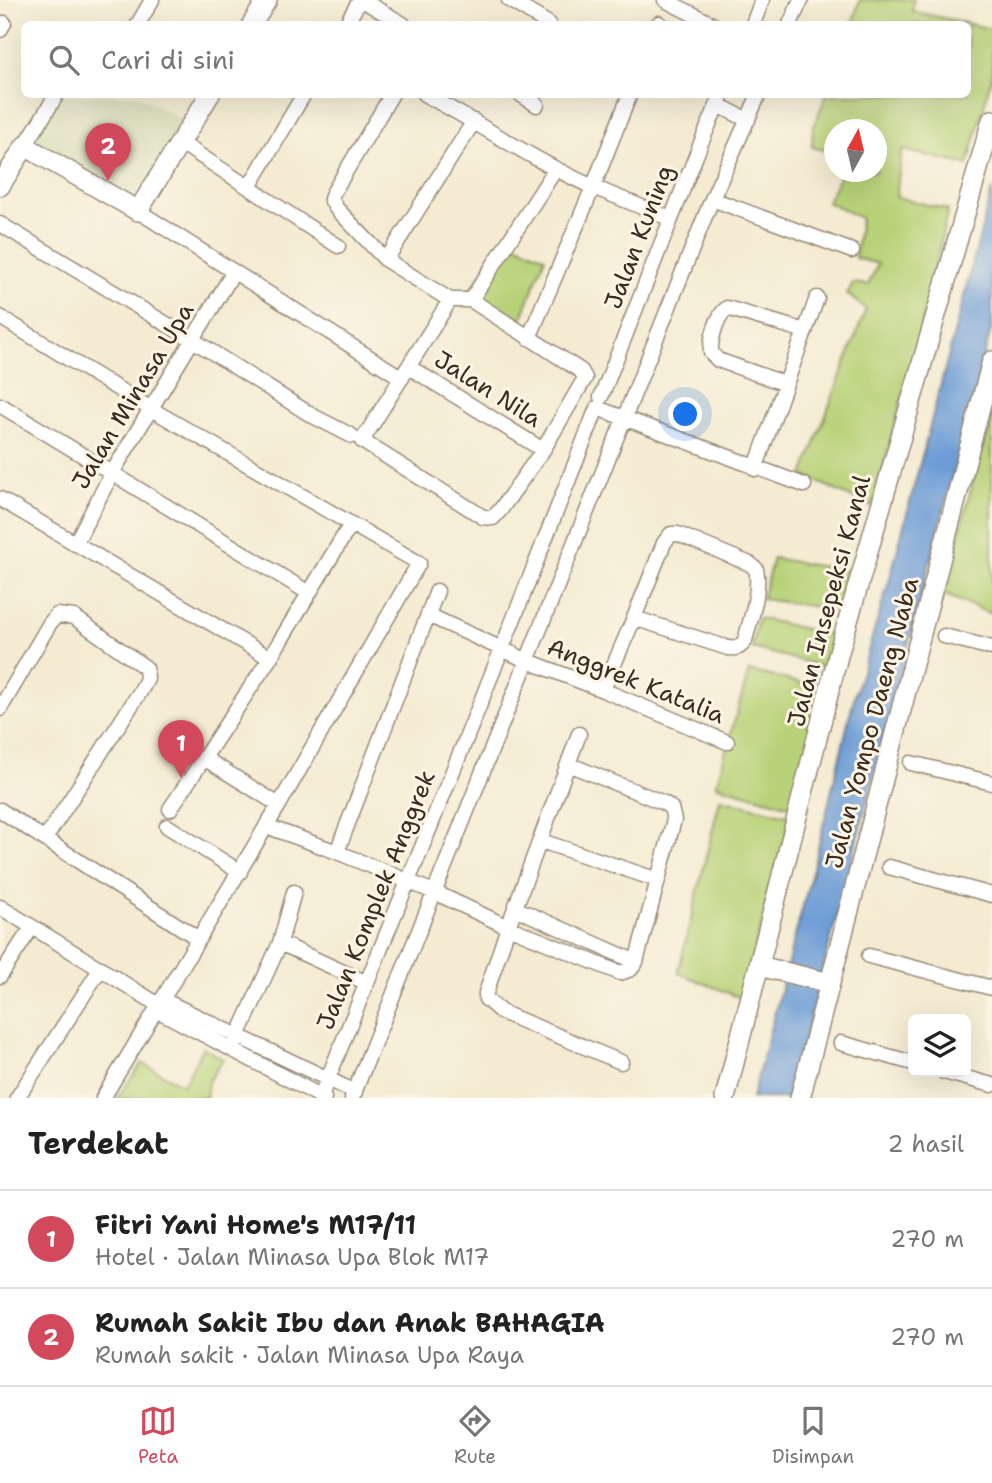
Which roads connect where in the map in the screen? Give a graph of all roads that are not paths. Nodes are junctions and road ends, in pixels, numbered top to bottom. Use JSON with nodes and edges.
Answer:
{"nodes":[{"id":1,"x":152,"y":0,"type":"edge"},
{"id":2,"x":267,"y":0,"type":"edge"},
{"id":3,"x":361,"y":0,"type":"edge"},
{"id":4,"x":509,"y":0,"type":"edge"},
{"id":5,"x":762,"y":0,"type":"edge"},
{"id":6,"x":801,"y":0,"type":"edge"},
{"id":7,"x":668,"y":1,"type":"edge"},
{"id":8,"x":140,"y":21,"type":"edge"},
{"id":9,"x":254,"y":21,"type":"edge"},
{"id":10,"x":348,"y":21,"type":"edge"},
{"id":11,"x":398,"y":21,"type":"edge"},
{"id":12,"x":544,"y":21,"type":"edge"},
{"id":13,"x":706,"y":21,"type":"edge"},
{"id":14,"x":754,"y":21,"type":"edge"},
{"id":15,"x":791,"y":21,"type":"edge"},
{"id":16,"x":55,"y":98,"type":"edge"},
{"id":17,"x":208,"y":98,"type":"edge"},
{"id":18,"x":302,"y":98,"type":"edge"},
{"id":19,"x":390,"y":98,"type":"edge"},
{"id":20,"x":431,"y":98,"type":"edge"},
{"id":21,"x":526,"y":98,"type":"edge"},
{"id":22,"x":628,"y":98,"type":"edge"},
{"id":23,"x":757,"y":98,"type":"edge"},
{"id":24,"x":720,"y":100,"type":"edge"},
{"id":25,"x":537,"y":105,"type":"dead end"},
{"id":26,"x":748,"y":120,"type":"junction"},
{"id":27,"x":992,"y":120,"type":"edge"},
{"id":28,"x":474,"y":121,"type":"junction"},
{"id":29,"x":181,"y":143,"type":"junction"},
{"id":30,"x":25,"y":146,"type":"junction"},
{"id":31,"x":555,"y":170,"type":"junction"},
{"id":32,"x":0,"y":187,"type":"edge"},
{"id":33,"x":249,"y":187,"type":"junction"},
{"id":34,"x":593,"y":187,"type":"junction"},
{"id":35,"x":712,"y":199,"type":"junction"},
{"id":36,"x":138,"y":212,"type":"junction"},
{"id":37,"x":671,"y":219,"type":"junction"},
{"id":38,"x":0,"y":224,"type":"edge"},
{"id":39,"x":338,"y":246,"type":"dead end"},
{"id":40,"x":852,"y":251,"type":"dead end"},
{"id":41,"x":386,"y":260,"type":"junction"},
{"id":42,"x":233,"y":273,"type":"junction"},
{"id":43,"x":817,"y":298,"type":"dead end"},
{"id":44,"x":450,"y":300,"type":"junction"},
{"id":45,"x":471,"y":300,"type":"junction"},
{"id":46,"x":0,"y":317,"type":"edge"},
{"id":47,"x":805,"y":331,"type":"junction"},
{"id":48,"x":528,"y":338,"type":"junction"},
{"id":49,"x":193,"y":340,"type":"junction"},
{"id":50,"x":992,"y":361,"type":"edge"},
{"id":51,"x":406,"y":372,"type":"junction"},
{"id":52,"x":786,"y":384,"type":"junction"},
{"id":53,"x":599,"y":403,"type":"junction"},
{"id":54,"x":0,"y":405,"type":"edge"},
{"id":55,"x":150,"y":409,"type":"junction"},
{"id":56,"x":624,"y":418,"type":"junction"},
{"id":57,"x":357,"y":439,"type":"junction"},
{"id":58,"x":543,"y":450,"type":"junction"},
{"id":59,"x":755,"y":469,"type":"junction"},
{"id":60,"x":112,"y":473,"type":"junction"},
{"id":61,"x":804,"y":485,"type":"dead end"},
{"id":62,"x":0,"y":499,"type":"edge"},
{"id":63,"x":351,"y":524,"type":"junction"},
{"id":64,"x":75,"y":544,"type":"junction"},
{"id":65,"x":437,"y":591,"type":"dead end"},
{"id":66,"x":309,"y":593,"type":"junction"},
{"id":67,"x":428,"y":615,"type":"junction"},
{"id":68,"x":634,"y":618,"type":"junction"},
{"id":69,"x":944,"y":636,"type":"dead end"},
{"id":70,"x":992,"y":648,"type":"edge"},
{"id":71,"x":502,"y":649,"type":"junction"},
{"id":72,"x":270,"y":658,"type":"junction"},
{"id":73,"x":528,"y":662,"type":"junction"},
{"id":74,"x":603,"y":690,"type":"junction"},
{"id":75,"x":0,"y":709,"type":"edge"},
{"id":76,"x":579,"y":734,"type":"dead end"},
{"id":77,"x":727,"y":742,"type":"dead end"},
{"id":78,"x":204,"y":758,"type":"junction"},
{"id":79,"x":911,"y":763,"type":"dead end"},
{"id":80,"x":568,"y":764,"type":"junction"},
{"id":81,"x":992,"y":783,"type":"edge"},
{"id":82,"x":279,"y":805,"type":"junction"},
{"id":83,"x":170,"y":808,"type":"dead end"},
{"id":84,"x":0,"y":810,"type":"edge"},
{"id":85,"x":167,"y":826,"type":"dead end"},
{"id":86,"x":266,"y":827,"type":"junction"},
{"id":87,"x":45,"y":839,"type":"junction"},
{"id":88,"x":541,"y":841,"type":"junction"},
{"id":89,"x":337,"y":852,"type":"junction"},
{"id":90,"x":889,"y":867,"type":"dead end"},
{"id":91,"x":240,"y":872,"type":"junction"},
{"id":92,"x":658,"y":880,"type":"junction"},
{"id":93,"x":408,"y":881,"type":"junction"},
{"id":94,"x":294,"y":892,"type":"dead end"},
{"id":95,"x":434,"y":892,"type":"junction"},
{"id":96,"x":992,"y":894,"type":"edge"},
{"id":97,"x":0,"y":906,"type":"edge"},
{"id":98,"x":515,"y":908,"type":"junction"},
{"id":99,"x":32,"y":927,"type":"junction"},
{"id":100,"x":508,"y":927,"type":"junction"},
{"id":101,"x":197,"y":938,"type":"junction"},
{"id":102,"x":280,"y":943,"type":"junction"},
{"id":103,"x":869,"y":957,"type":"dead end"},
{"id":104,"x":636,"y":962,"type":"junction"},
{"id":105,"x":759,"y":966,"type":"junction"},
{"id":106,"x":101,"y":968,"type":"junction"},
{"id":107,"x":0,"y":976,"type":"edge"},
{"id":108,"x":367,"y":983,"type":"junction"},
{"id":109,"x":830,"y":983,"type":"junction"},
{"id":110,"x":992,"y":988,"type":"edge"},
{"id":111,"x":158,"y":1004,"type":"junction"},
{"id":112,"x":235,"y":1043,"type":"junction"},
{"id":113,"x":841,"y":1043,"type":"dead end"},
{"id":114,"x":621,"y":1062,"type":"dead end"},
{"id":115,"x":908,"y":1062,"type":"edge"},
{"id":116,"x":962,"y":1077,"type":"edge"},
{"id":117,"x":327,"y":1079,"type":"junction"},
{"id":118,"x":992,"y":1085,"type":"edge"},
{"id":119,"x":354,"y":1095,"type":"edge"},
{"id":120,"x":321,"y":1097,"type":"edge"},
{"id":121,"x":17,"y":1098,"type":"edge"},
{"id":122,"x":103,"y":1098,"type":"edge"},
{"id":123,"x":725,"y":1098,"type":"edge"},
{"id":124,"x":800,"y":1098,"type":"edge"},
{"id":125,"x":987,"y":1098,"type":"edge"}],
"edges":[{"from":1,"to":8,"type":"street"},
{"from":2,"to":9,"type":"street"},
{"from":3,"to":10,"type":"street"},
{"from":3,"to":11,"type":"street"},
{"from":4,"to":12,"type":"street"},
{"from":5,"to":14,"type":"street"},
{"from":6,"to":15,"type":"street"},
{"from":7,"to":13,"type":"street"},
{"from":16,"to":30,"type":"street"},
{"from":17,"to":29,"type":"street"},
{"from":18,"to":33,"type":"street"},
{"from":19,"to":41,"type":"street"},
{"from":20,"to":28,"type":"street"},
{"from":21,"to":25,"type":"street"},
{"from":22,"to":34,"type":"street"},
{"from":23,"to":26,"type":"street","name":"Jalan Komplek Anggrek"},
{"from":24,"to":26,"type":"street"},
{"from":24,"to":37,"type":"street","name":"Jalan Kuning"},
{"from":26,"to":35,"type":"street","name":"Jalan Komplek Anggrek"},
{"from":27,"to":105,"type":"street","name":"Jalan Insepeksi Kanal"},
{"from":28,"to":31,"type":"street"},
{"from":28,"to":41,"type":"street"},
{"from":29,"to":33,"type":"street"},
{"from":29,"to":36,"type":"street"},
{"from":30,"to":32,"type":"street"},
{"from":30,"to":36,"type":"street"},
{"from":31,"to":34,"type":"street"},
{"from":31,"to":45,"type":"street"},
{"from":33,"to":39,"type":"street"},
{"from":34,"to":37,"type":"street"},
{"from":34,"to":48,"type":"street"},
{"from":35,"to":40,"type":"street"},
{"from":35,"to":56,"type":"street","name":"Jalan Komplek Anggrek"},
{"from":36,"to":42,"type":"street","name":"Jalan Nila"},
{"from":37,"to":53,"type":"street","name":"Jalan Kuning"},
{"from":38,"to":49,"type":"street"},
{"from":41,"to":44,"type":"street"},
{"from":42,"to":49,"type":"street","name":"Jalan Minasa Upa"},
{"from":42,"to":51,"type":"street","name":"Jalan Nila"},
{"from":43,"to":47,"type":"street"},
{"from":44,"to":45,"type":"street"},
{"from":44,"to":51,"type":"street"},
{"from":45,"to":48,"type":"street"},
{"from":46,"to":55,"type":"street"},
{"from":47,"to":52,"type":"street"},
{"from":47,"to":52,"type":"street"},
{"from":48,"to":58,"type":"street"},
{"from":49,"to":55,"type":"street","name":"Jalan Minasa Upa"},
{"from":49,"to":57,"type":"street"},
{"from":50,"to":109,"type":"street","name":"Jalan Yompo Daeng Naba"},
{"from":51,"to":57,"type":"street"},
{"from":51,"to":58,"type":"street","name":"Jalan Nila"},
{"from":52,"to":59,"type":"street"},
{"from":53,"to":56,"type":"street"},
{"from":53,"to":71,"type":"street","name":"Jalan Kuning"},
{"from":54,"to":60,"type":"street"},
{"from":55,"to":60,"type":"street","name":"Jalan Minasa Upa"},
{"from":55,"to":63,"type":"street"},
{"from":56,"to":59,"type":"street"},
{"from":56,"to":73,"type":"street","name":"Jalan Komplek Anggrek"},
{"from":57,"to":58,"type":"street"},
{"from":59,"to":61,"type":"street"},
{"from":60,"to":64,"type":"street","name":"Jalan Minasa Upa"},
{"from":60,"to":66,"type":"street"},
{"from":62,"to":64,"type":"street"},
{"from":63,"to":66,"type":"street"},
{"from":63,"to":82,"type":"street"},
{"from":64,"to":72,"type":"street"},
{"from":65,"to":67,"type":"street"},
{"from":66,"to":72,"type":"street"},
{"from":67,"to":71,"type":"street","name":"Anggrek Katalia"},
{"from":67,"to":89,"type":"street"},
{"from":68,"to":68,"type":"street"},
{"from":68,"to":74,"type":"street"},
{"from":69,"to":70,"type":"street"},
{"from":71,"to":73,"type":"street","name":"Anggrek Katalia"},
{"from":71,"to":93,"type":"street","name":"Jalan Komplek Anggrek"},
{"from":72,"to":78,"type":"street"},
{"from":73,"to":74,"type":"street","name":"Anggrek Katalia"},
{"from":73,"to":95,"type":"street","name":"Jalan Komplek Anggrek"},
{"from":74,"to":77,"type":"street","name":"Anggrek Katalia"},
{"from":75,"to":87,"type":"street"},
{"from":76,"to":80,"type":"street"},
{"from":78,"to":82,"type":"street"},
{"from":78,"to":83,"type":"street"},
{"from":79,"to":81,"type":"street"},
{"from":80,"to":88,"type":"street"},
{"from":80,"to":92,"type":"street"},
{"from":82,"to":86,"type":"street"},
{"from":84,"to":87,"type":"street"},
{"from":85,"to":91,"type":"street"},
{"from":86,"to":89,"type":"street"},
{"from":86,"to":91,"type":"street"},
{"from":87,"to":101,"type":"street"},
{"from":88,"to":92,"type":"street"},
{"from":88,"to":98,"type":"street"},
{"from":89,"to":93,"type":"street"},
{"from":90,"to":96,"type":"street"},
{"from":91,"to":101,"type":"street"},
{"from":92,"to":104,"type":"street"},
{"from":93,"to":95,"type":"street"},
{"from":93,"to":108,"type":"street","name":"Jalan Komplek Anggrek"},
{"from":94,"to":102,"type":"street"},
{"from":95,"to":100,"type":"street"},
{"from":95,"to":119,"type":"street","name":"Jalan Komplek Anggrek"},
{"from":97,"to":99,"type":"street"},
{"from":98,"to":100,"type":"street"},
{"from":98,"to":104,"type":"street"},
{"from":99,"to":106,"type":"street"},
{"from":99,"to":107,"type":"street"},
{"from":100,"to":104,"type":"street"},
{"from":100,"to":114,"type":"street"},
{"from":101,"to":111,"type":"street"},
{"from":102,"to":108,"type":"street"},
{"from":102,"to":112,"type":"street"},
{"from":103,"to":110,"type":"street"},
{"from":105,"to":109,"type":"street"},
{"from":105,"to":123,"type":"street","name":"Jalan Insepeksi Kanal"},
{"from":106,"to":111,"type":"street"},
{"from":106,"to":121,"type":"street"},
{"from":108,"to":117,"type":"street","name":"Jalan Komplek Anggrek"},
{"from":109,"to":124,"type":"street","name":"Jalan Yompo Daeng Naba"},
{"from":111,"to":112,"type":"street"},
{"from":111,"to":122,"type":"street"},
{"from":112,"to":117,"type":"street"},
{"from":112,"to":120,"type":"street"},
{"from":113,"to":115,"type":"street"},
{"from":116,"to":118,"type":"street"},
{"from":117,"to":119,"type":"street"},
{"from":117,"to":120,"type":"street","name":"Jalan Komplek Anggrek"},
{"from":118,"to":125,"type":"street"}]}
